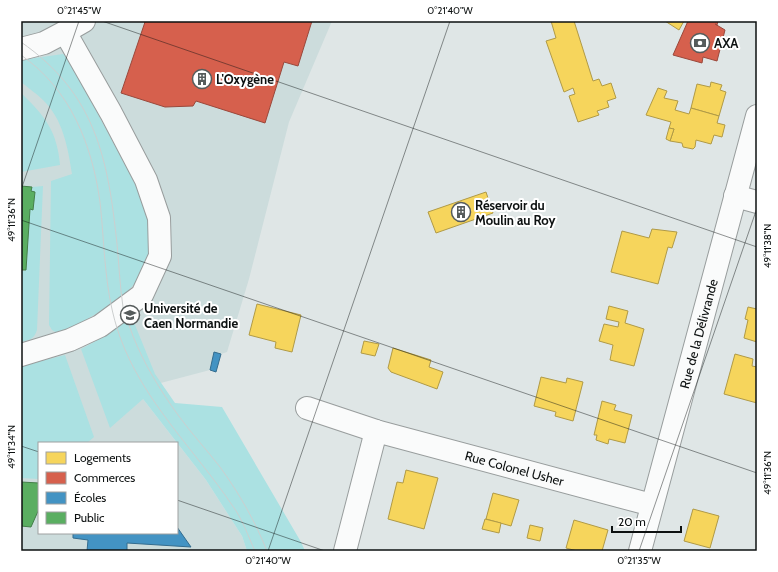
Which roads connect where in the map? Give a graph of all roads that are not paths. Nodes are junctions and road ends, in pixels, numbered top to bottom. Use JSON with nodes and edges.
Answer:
{"nodes":[{"id":1,"x":84,"y":21,"type":"edge"},
{"id":2,"x":65,"y":32,"type":"junction"},
{"id":3,"x":21,"y":49,"type":"edge"},
{"id":4,"x":757,"y":116,"type":"edge"},
{"id":5,"x":735,"y":196,"type":"junction"},
{"id":6,"x":757,"y":202,"type":"edge"},
{"id":7,"x":21,"y":354,"type":"edge"},
{"id":8,"x":308,"y":408,"type":"dead end"},
{"id":9,"x":376,"y":430,"type":"junction"},
{"id":10,"x":652,"y":505,"type":"junction"},
{"id":11,"x":345,"y":551,"type":"edge"},
{"id":12,"x":640,"y":551,"type":"edge"}],
"edges":[{"from":1,"to":2,"type":"main road"},
{"from":2,"to":3,"type":"main road"},
{"from":2,"to":7,"type":"main road"},
{"from":4,"to":5,"type":"main road","name":"Rue de la Délivrande"},
{"from":5,"to":6,"type":"main road"},
{"from":5,"to":10,"type":"main road","name":"Rue de la Délivrande"},
{"from":8,"to":9,"type":"main road","name":"Rue Colonel Usher"},
{"from":9,"to":10,"type":"main road","name":"Rue Colonel Usher"},
{"from":9,"to":11,"type":"main road"},
{"from":10,"to":12,"type":"main road","name":"Rue de la Délivrande"}]}
